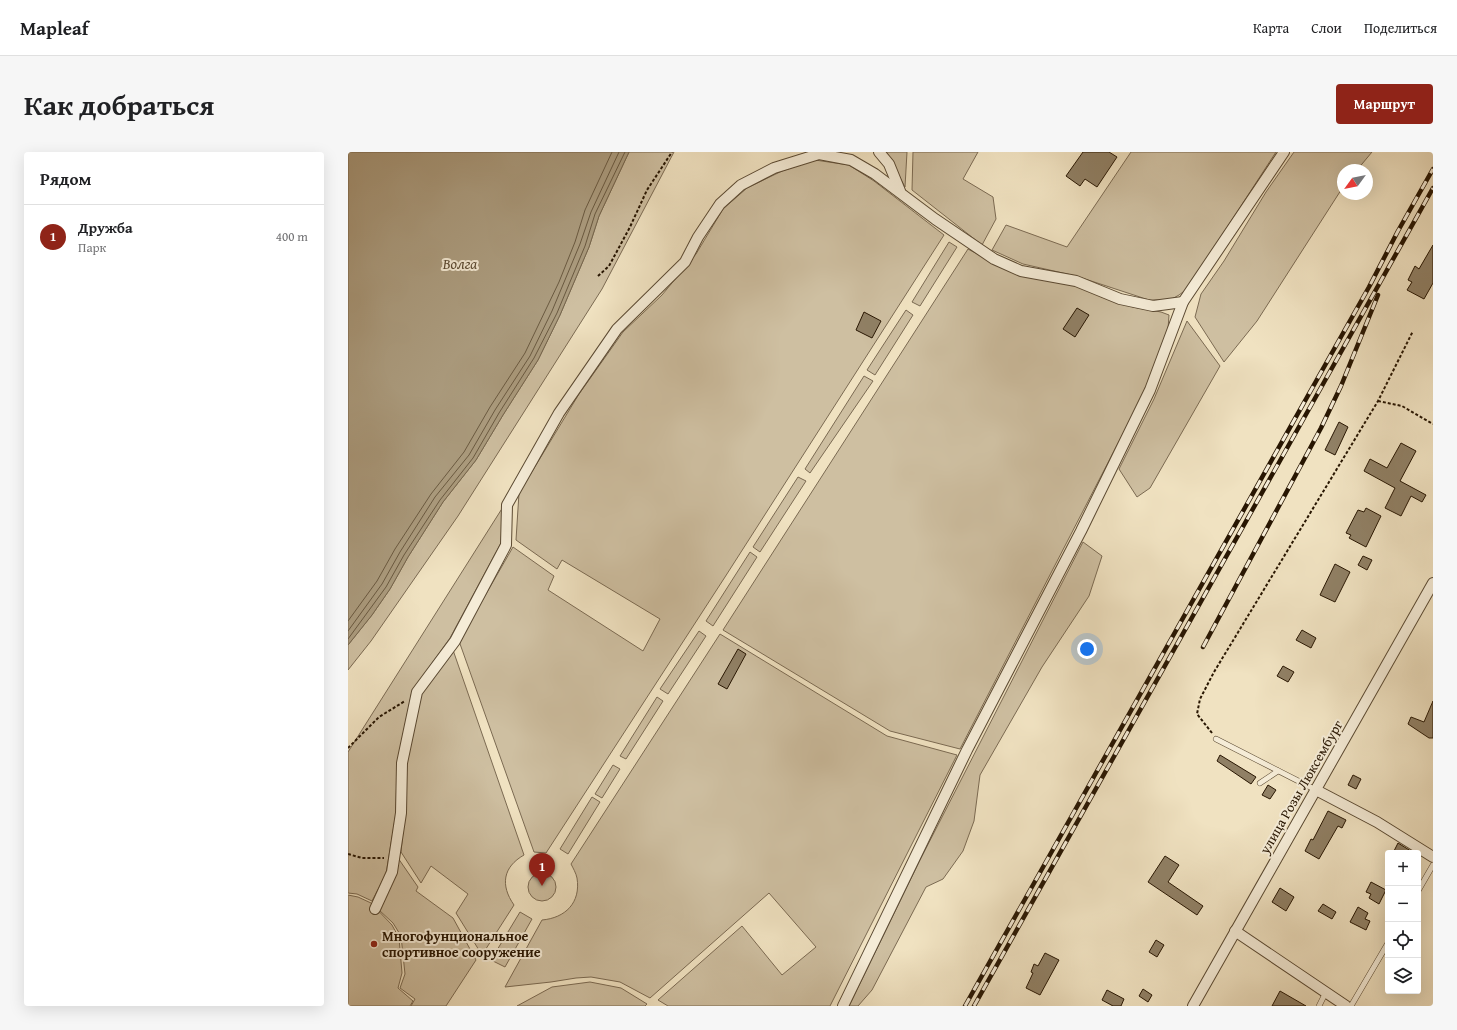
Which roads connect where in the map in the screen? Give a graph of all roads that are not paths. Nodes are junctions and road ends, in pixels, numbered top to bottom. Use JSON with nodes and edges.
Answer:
{"nodes":[{"id":1,"x":879,"y":152,"type":"edge"},
{"id":2,"x":1284,"y":152,"type":"edge"},
{"id":3,"x":812,"y":155,"type":"edge"},
{"id":4,"x":900,"y":191,"type":"junction"},
{"id":5,"x":1183,"y":302,"type":"junction"},
{"id":6,"x":1433,"y":583,"type":"edge"},
{"id":7,"x":1216,"y":739,"type":"road end"},
{"id":8,"x":1278,"y":771,"type":"junction"},
{"id":9,"x":1260,"y":783,"type":"dead end"},
{"id":10,"x":1316,"y":790,"type":"junction"},
{"id":11,"x":1433,"y":857,"type":"edge"},
{"id":12,"x":1433,"y":865,"type":"edge"},
{"id":13,"x":1421,"y":886,"type":"edge"},
{"id":14,"x":375,"y":909,"type":"dead end"},
{"id":15,"x":1235,"y":931,"type":"junction"},
{"id":16,"x":1385,"y":948,"type":"edge"},
{"id":17,"x":1326,"y":992,"type":"junction"},
{"id":18,"x":843,"y":1006,"type":"edge"},
{"id":19,"x":1193,"y":1006,"type":"edge"},
{"id":20,"x":1319,"y":1006,"type":"edge"},
{"id":21,"x":1346,"y":1006,"type":"edge"},
{"id":22,"x":1351,"y":1006,"type":"edge"}],
"edges":[{"from":1,"to":4,"type":"street"},
{"from":2,"to":5,"type":"street"},
{"from":3,"to":4,"type":"street"},
{"from":3,"to":14,"type":"street"},
{"from":4,"to":5,"type":"street"},
{"from":5,"to":18,"type":"street"},
{"from":6,"to":10,"type":"street","name":"улица Розы Люксембург"},
{"from":7,"to":8,"type":"lane"},
{"from":8,"to":9,"type":"lane"},
{"from":8,"to":10,"type":"lane"},
{"from":10,"to":11,"type":"street"},
{"from":10,"to":15,"type":"street","name":"улица Розы Люксембург"},
{"from":12,"to":13,"type":"lane"},
{"from":15,"to":17,"type":"street"},
{"from":15,"to":19,"type":"street","name":"улица Розы Люксембург"},
{"from":16,"to":22,"type":"lane"},
{"from":17,"to":20,"type":"lane"},
{"from":17,"to":21,"type":"street"}]}
